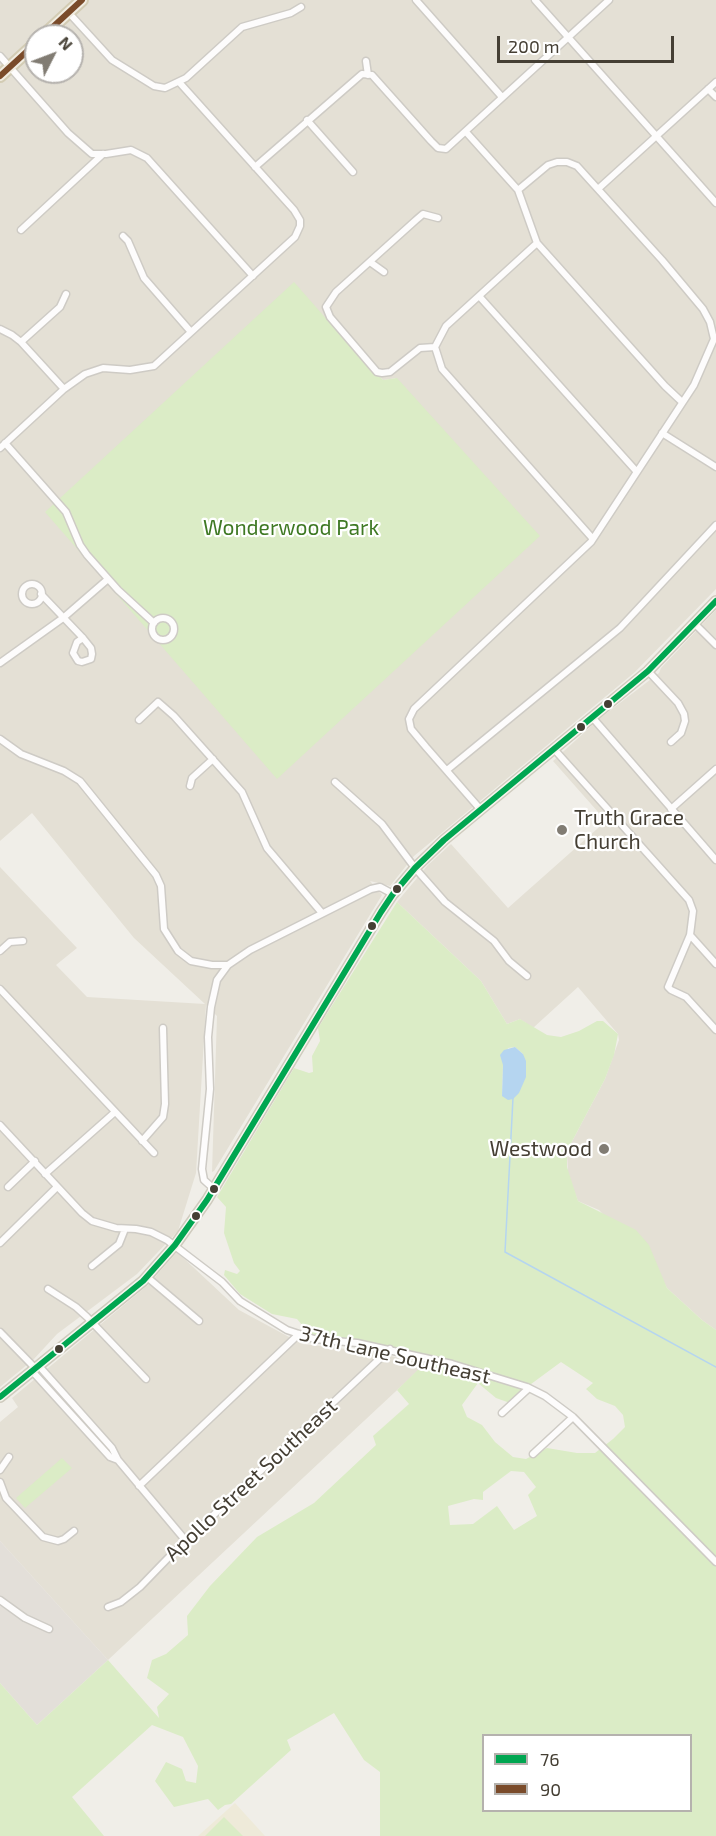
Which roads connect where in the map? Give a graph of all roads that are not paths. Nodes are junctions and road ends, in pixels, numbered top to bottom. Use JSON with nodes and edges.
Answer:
{"nodes":[{"id":1,"x":82,"y":0,"type":"edge"},
{"id":2,"x":416,"y":0,"type":"edge"},
{"id":3,"x":535,"y":0,"type":"edge"},
{"id":4,"x":609,"y":0,"type":"edge"},
{"id":5,"x":302,"y":7,"type":"dead end"},
{"id":6,"x":69,"y":13,"type":"junction"},
{"id":7,"x":57,"y":24,"type":"edge"},
{"id":8,"x":568,"y":37,"type":"junction"},
{"id":9,"x":24,"y":54,"type":"edge"},
{"id":10,"x":0,"y":56,"type":"edge"},
{"id":11,"x":366,"y":61,"type":"dead end"},
{"id":12,"x":10,"y":67,"type":"junction"},
{"id":13,"x":368,"y":75,"type":"junction"},
{"id":14,"x":0,"y":76,"type":"edge"},
{"id":15,"x":179,"y":82,"type":"junction"},
{"id":16,"x":716,"y":82,"type":"edge"},
{"id":17,"x":708,"y":89,"type":"junction"},
{"id":18,"x":502,"y":97,"type":"junction"},
{"id":19,"x":716,"y":98,"type":"edge"},
{"id":20,"x":307,"y":120,"type":"junction"},
{"id":21,"x":466,"y":132,"type":"junction"},
{"id":22,"x":656,"y":136,"type":"junction"},
{"id":23,"x":103,"y":154,"type":"junction"},
{"id":24,"x":255,"y":167,"type":"junction"},
{"id":25,"x":353,"y":172,"type":"dead end"},
{"id":26,"x":598,"y":189,"type":"junction"},
{"id":27,"x":518,"y":190,"type":"junction"},
{"id":28,"x":716,"y":203,"type":"edge"},
{"id":29,"x":438,"y":218,"type":"dead end"},
{"id":30,"x":21,"y":230,"type":"dead end"},
{"id":31,"x":123,"y":236,"type":"dead end"},
{"id":32,"x":537,"y":243,"type":"junction"},
{"id":33,"x":370,"y":262,"type":"junction"},
{"id":34,"x":384,"y":272,"type":"dead end"},
{"id":35,"x":253,"y":276,"type":"junction"},
{"id":36,"x":66,"y":294,"type":"dead end"},
{"id":37,"x":479,"y":296,"type":"junction"},
{"id":38,"x":0,"y":329,"type":"edge"},
{"id":39,"x":191,"y":332,"type":"junction"},
{"id":40,"x":21,"y":342,"type":"junction"},
{"id":41,"x":435,"y":347,"type":"junction"},
{"id":42,"x":64,"y":389,"type":"junction"},
{"id":43,"x":682,"y":402,"type":"junction"},
{"id":44,"x":662,"y":433,"type":"junction"},
{"id":45,"x":2,"y":446,"type":"edge"},
{"id":46,"x":716,"y":466,"type":"edge"},
{"id":47,"x":637,"y":472,"type":"junction"},
{"id":48,"x":716,"y":525,"type":"edge"},
{"id":49,"x":593,"y":539,"type":"junction"},
{"id":50,"x":108,"y":579,"type":"junction"},
{"id":51,"x":41,"y":594,"type":"dead end"},
{"id":52,"x":716,"y":601,"type":"edge"},
{"id":53,"x":63,"y":618,"type":"junction"},
{"id":54,"x":154,"y":623,"type":"dead end"},
{"id":55,"x":695,"y":624,"type":"junction"},
{"id":56,"x":83,"y":638,"type":"dead end"},
{"id":57,"x":716,"y":645,"type":"edge"},
{"id":58,"x":0,"y":663,"type":"edge"},
{"id":59,"x":648,"y":671,"type":"junction"},
{"id":60,"x":592,"y":717,"type":"junction"},
{"id":61,"x":139,"y":720,"type":"dead end"},
{"id":62,"x":0,"y":739,"type":"edge"},
{"id":63,"x":671,"y":742,"type":"dead end"},
{"id":64,"x":554,"y":749,"type":"junction"},
{"id":65,"x":213,"y":759,"type":"junction"},
{"id":66,"x":716,"y":769,"type":"edge"},
{"id":67,"x":447,"y":770,"type":"junction"},
{"id":68,"x":335,"y":782,"type":"dead end"},
{"id":69,"x":190,"y":786,"type":"dead end"},
{"id":70,"x":671,"y":808,"type":"junction"},
{"id":71,"x":481,"y":810,"type":"junction"},
{"id":72,"x":716,"y":860,"type":"edge"},
{"id":73,"x":415,"y":868,"type":"junction"},
{"id":74,"x":393,"y":894,"type":"junction"},
{"id":75,"x":322,"y":913,"type":"junction"},
{"id":76,"x":690,"y":935,"type":"junction"},
{"id":77,"x":23,"y":941,"type":"dead end"},
{"id":78,"x":0,"y":951,"type":"edge"},
{"id":79,"x":716,"y":964,"type":"edge"},
{"id":80,"x":228,"y":965,"type":"junction"},
{"id":81,"x":526,"y":976,"type":"dead end"},
{"id":82,"x":0,"y":988,"type":"edge"},
{"id":83,"x":163,"y":1028,"type":"dead end"},
{"id":84,"x":716,"y":1030,"type":"edge"},
{"id":85,"x":115,"y":1112,"type":"junction"},
{"id":86,"x":0,"y":1125,"type":"edge"},
{"id":87,"x":142,"y":1141,"type":"junction"},
{"id":88,"x":154,"y":1153,"type":"dead end"},
{"id":89,"x":34,"y":1161,"type":"junction"},
{"id":90,"x":45,"y":1174,"type":"junction"},
{"id":91,"x":8,"y":1187,"type":"dead end"},
{"id":92,"x":57,"y":1188,"type":"junction"},
{"id":93,"x":214,"y":1189,"type":"junction"},
{"id":94,"x":125,"y":1228,"type":"junction"},
{"id":95,"x":0,"y":1232,"type":"edge"},
{"id":96,"x":2,"y":1241,"type":"edge"},
{"id":97,"x":175,"y":1245,"type":"junction"},
{"id":98,"x":92,"y":1266,"type":"dead end"},
{"id":99,"x":147,"y":1277,"type":"junction"},
{"id":100,"x":48,"y":1289,"type":"dead end"},
{"id":101,"x":199,"y":1321,"type":"dead end"},
{"id":102,"x":92,"y":1323,"type":"junction"},
{"id":103,"x":0,"y":1332,"type":"edge"},
{"id":104,"x":298,"y":1334,"type":"junction"},
{"id":105,"x":390,"y":1349,"type":"junction"},
{"id":106,"x":35,"y":1368,"type":"junction"},
{"id":107,"x":146,"y":1379,"type":"dead end"},
{"id":108,"x":529,"y":1388,"type":"junction"},
{"id":109,"x":0,"y":1397,"type":"edge"},
{"id":110,"x":502,"y":1413,"type":"dead end"},
{"id":111,"x":573,"y":1417,"type":"junction"},
{"id":112,"x":533,"y":1454,"type":"dead end"},
{"id":113,"x":9,"y":1457,"type":"dead end"},
{"id":114,"x":0,"y":1470,"type":"edge"},
{"id":115,"x":0,"y":1482,"type":"edge"},
{"id":116,"x":139,"y":1486,"type":"junction"},
{"id":117,"x":74,"y":1531,"type":"dead end"},
{"id":118,"x":186,"y":1541,"type":"junction"},
{"id":119,"x":716,"y":1562,"type":"edge"},
{"id":120,"x":0,"y":1600,"type":"edge"},
{"id":121,"x":108,"y":1606,"type":"dead end"},
{"id":122,"x":49,"y":1629,"type":"dead end"}],
"edges":[{"from":1,"to":6,"type":"main road"},
{"from":2,"to":18,"type":"street"},
{"from":3,"to":8,"type":"street"},
{"from":4,"to":8,"type":"street"},
{"from":5,"to":15,"type":"street"},
{"from":6,"to":7,"type":"main road"},
{"from":6,"to":15,"type":"street"},
{"from":8,"to":18,"type":"street"},
{"from":8,"to":22,"type":"street"},
{"from":9,"to":12,"type":"main road"},
{"from":10,"to":12,"type":"street"},
{"from":11,"to":13,"type":"street"},
{"from":12,"to":14,"type":"main road"},
{"from":12,"to":23,"type":"street"},
{"from":13,"to":20,"type":"street"},
{"from":13,"to":21,"type":"street"},
{"from":15,"to":24,"type":"street"},
{"from":16,"to":17,"type":"street"},
{"from":17,"to":19,"type":"street"},
{"from":17,"to":22,"type":"street"},
{"from":18,"to":21,"type":"street"},
{"from":20,"to":24,"type":"street"},
{"from":20,"to":25,"type":"street"},
{"from":21,"to":27,"type":"street"},
{"from":22,"to":26,"type":"street"},
{"from":22,"to":28,"type":"street"},
{"from":23,"to":30,"type":"street"},
{"from":23,"to":35,"type":"street"},
{"from":24,"to":35,"type":"street"},
{"from":26,"to":27,"type":"street"},
{"from":26,"to":43,"type":"street"},
{"from":27,"to":32,"type":"street"},
{"from":29,"to":33,"type":"street"},
{"from":31,"to":39,"type":"street"},
{"from":32,"to":37,"type":"street"},
{"from":32,"to":43,"type":"street"},
{"from":33,"to":34,"type":"street"},
{"from":33,"to":41,"type":"street"},
{"from":35,"to":39,"type":"street"},
{"from":36,"to":40,"type":"street"},
{"from":37,"to":41,"type":"street"},
{"from":37,"to":47,"type":"street"},
{"from":38,"to":40,"type":"street"},
{"from":39,"to":42,"type":"street"},
{"from":40,"to":42,"type":"street"},
{"from":41,"to":49,"type":"street"},
{"from":42,"to":45,"type":"street"},
{"from":43,"to":44,"type":"street"},
{"from":44,"to":46,"type":"street"},
{"from":44,"to":47,"type":"street"},
{"from":45,"to":50,"type":"street"},
{"from":47,"to":49,"type":"street"},
{"from":48,"to":67,"type":"street"},
{"from":49,"to":67,"type":"street"},
{"from":50,"to":53,"type":"street"},
{"from":50,"to":54,"type":"street"},
{"from":51,"to":53,"type":"street"},
{"from":52,"to":55,"type":"main road"},
{"from":53,"to":56,"type":"street"},
{"from":53,"to":58,"type":"street"},
{"from":55,"to":57,"type":"street"},
{"from":55,"to":59,"type":"main road"},
{"from":59,"to":60,"type":"main road"},
{"from":59,"to":63,"type":"street"},
{"from":60,"to":64,"type":"main road"},
{"from":60,"to":70,"type":"street"},
{"from":61,"to":65,"type":"street"},
{"from":62,"to":80,"type":"street"},
{"from":64,"to":71,"type":"main road"},
{"from":64,"to":76,"type":"street"},
{"from":65,"to":69,"type":"street"},
{"from":65,"to":75,"type":"street"},
{"from":66,"to":70,"type":"street"},
{"from":67,"to":71,"type":"street"},
{"from":68,"to":73,"type":"street"},
{"from":70,"to":72,"type":"street"},
{"from":71,"to":73,"type":"main road"},
{"from":73,"to":74,"type":"main road"},
{"from":73,"to":81,"type":"street"},
{"from":74,"to":75,"type":"street"},
{"from":74,"to":93,"type":"main road"},
{"from":75,"to":80,"type":"street"},
{"from":76,"to":79,"type":"street"},
{"from":76,"to":84,"type":"street"},
{"from":77,"to":78,"type":"street"},
{"from":80,"to":93,"type":"street"},
{"from":82,"to":85,"type":"street"},
{"from":83,"to":87,"type":"street"},
{"from":85,"to":87,"type":"street"},
{"from":85,"to":90,"type":"street"},
{"from":86,"to":89,"type":"street","name":"37th Lane Southeast"},
{"from":87,"to":88,"type":"street"},
{"from":89,"to":90,"type":"street","name":"37th Lane Southeast"},
{"from":89,"to":91,"type":"street"},
{"from":90,"to":92,"type":"street","name":"37th Lane Southeast"},
{"from":92,"to":94,"type":"street","name":"37th Lane Southeast"},
{"from":92,"to":96,"type":"street"},
{"from":93,"to":97,"type":"main road"},
{"from":94,"to":97,"type":"street","name":"37th Lane Southeast"},
{"from":94,"to":98,"type":"street"},
{"from":95,"to":96,"type":"street"},
{"from":97,"to":99,"type":"main road"},
{"from":97,"to":104,"type":"street","name":"37th Lane Southeast"},
{"from":99,"to":101,"type":"street"},
{"from":99,"to":102,"type":"main road"},
{"from":100,"to":102,"type":"street"},
{"from":102,"to":106,"type":"main road"},
{"from":102,"to":107,"type":"street"},
{"from":103,"to":106,"type":"street"},
{"from":104,"to":105,"type":"street","name":"37th Lane Southeast"},
{"from":104,"to":116,"type":"street"},
{"from":105,"to":108,"type":"street","name":"37th Lane Southeast"},
{"from":105,"to":118,"type":"street","name":"Apollo Street Southeast"},
{"from":106,"to":109,"type":"main road"},
{"from":106,"to":116,"type":"street"},
{"from":108,"to":110,"type":"street"},
{"from":108,"to":111,"type":"street","name":"37th Lane Southeast"},
{"from":111,"to":112,"type":"street"},
{"from":111,"to":119,"type":"street","name":"37th Lane Southeast"},
{"from":113,"to":114,"type":"street"},
{"from":115,"to":117,"type":"street"},
{"from":116,"to":118,"type":"street"},
{"from":118,"to":121,"type":"street","name":"Apollo Street Southeast"},
{"from":120,"to":122,"type":"street"}]}
